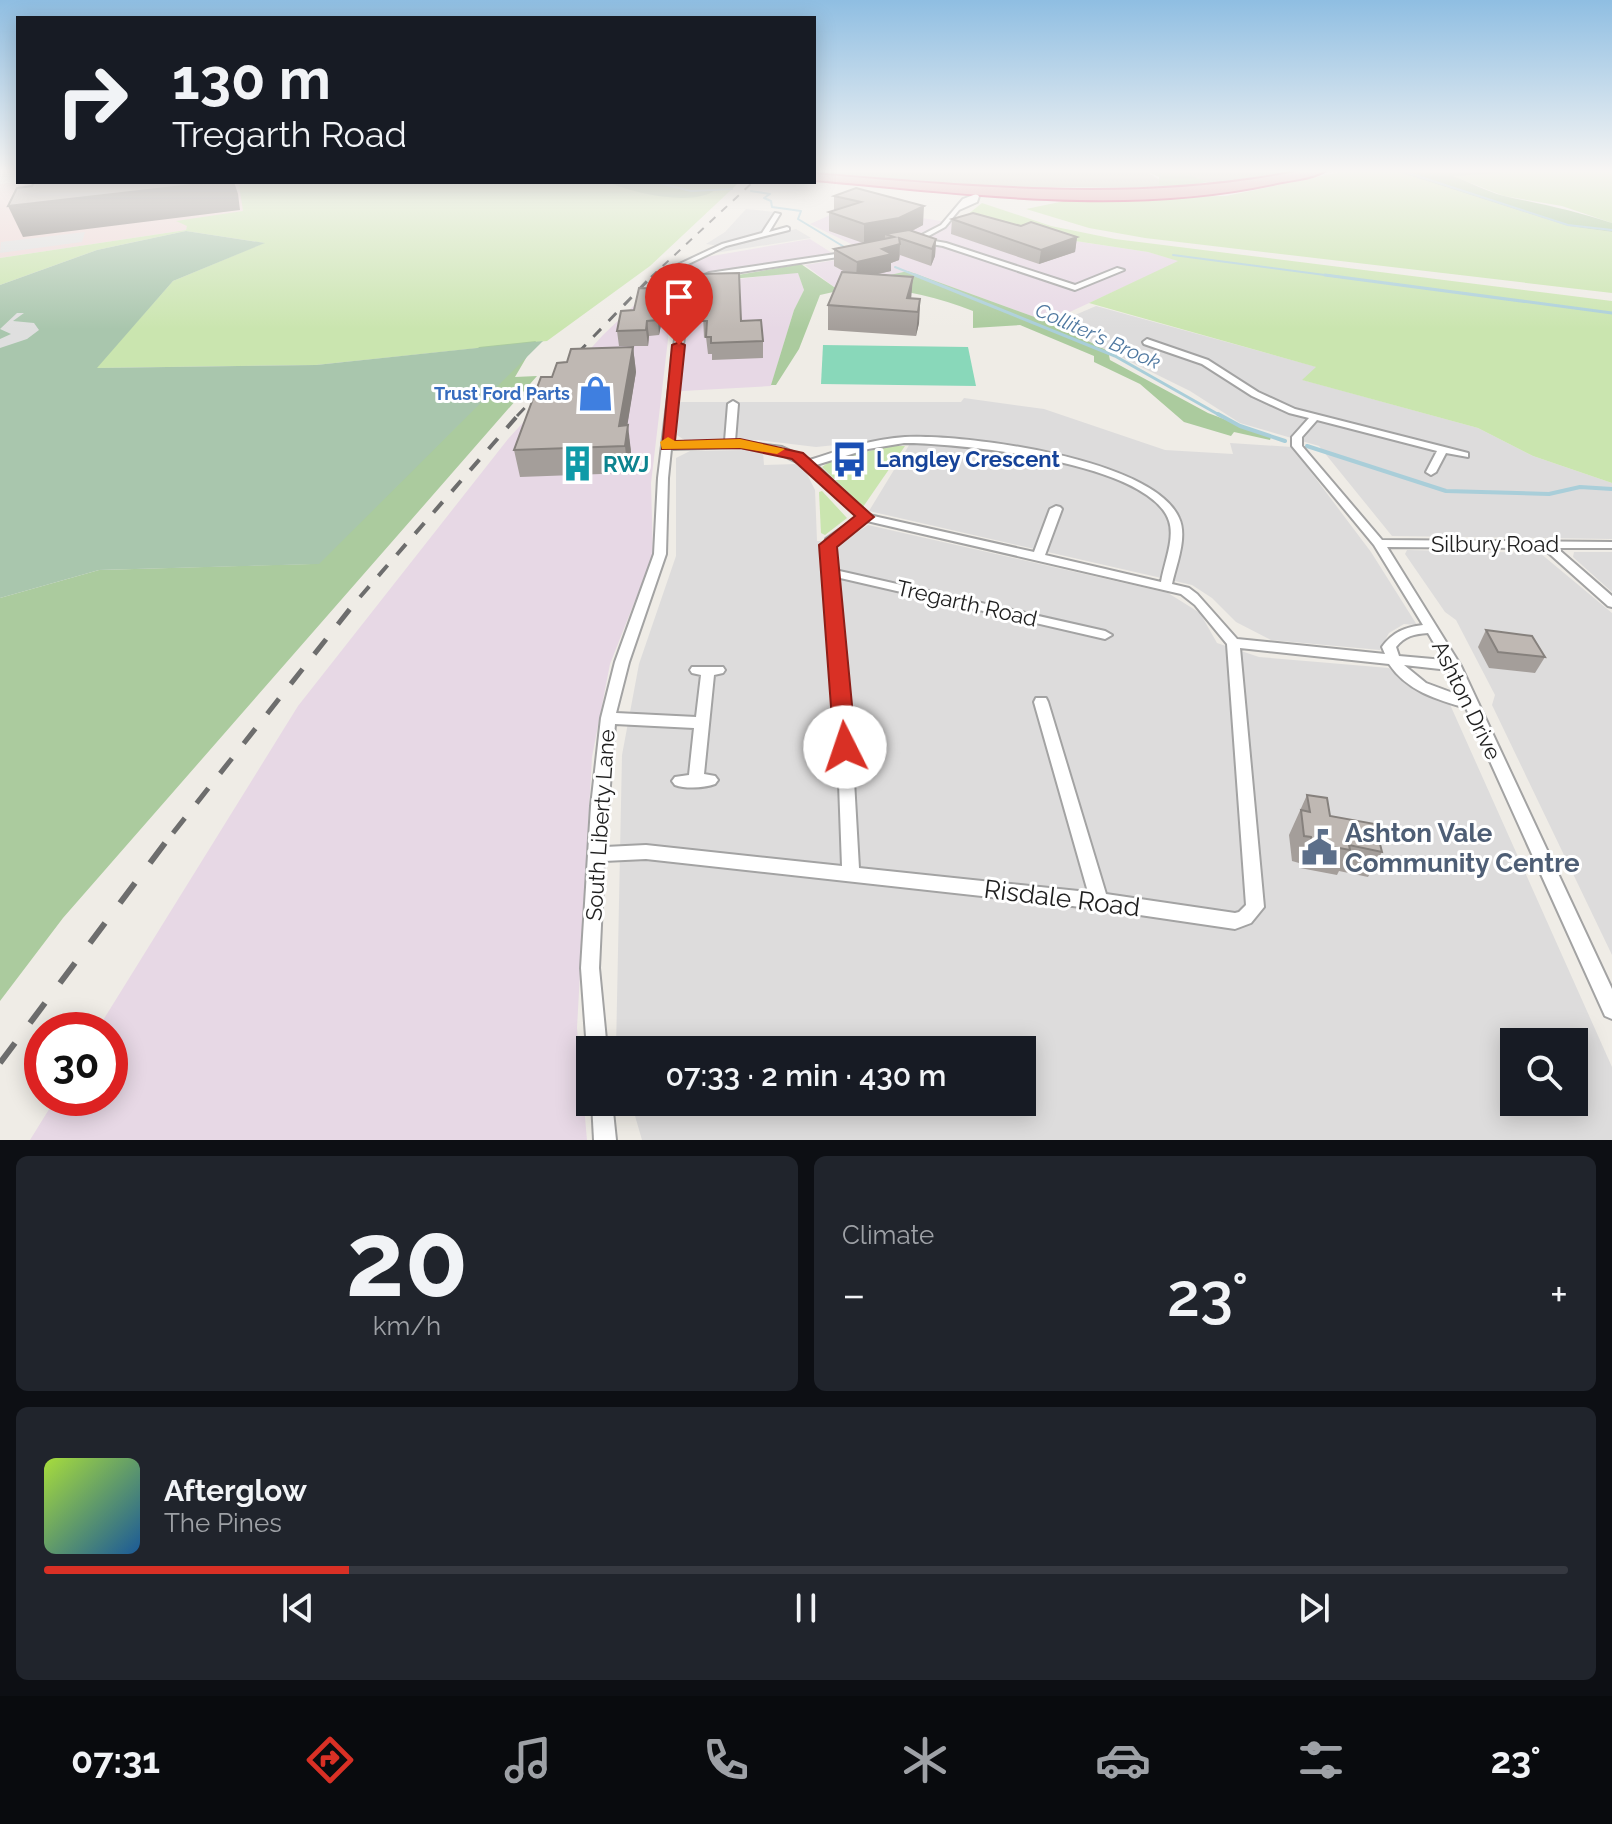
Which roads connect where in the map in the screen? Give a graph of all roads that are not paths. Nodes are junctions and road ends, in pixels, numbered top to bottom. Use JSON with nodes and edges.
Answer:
{"nodes":[{"id":1,"x":771,"y":223,"type":"edge"},
{"id":2,"x":946,"y":223,"type":"edge"},
{"id":3,"x":787,"y":229,"type":"dead end"},
{"id":4,"x":765,"y":233,"type":"junction"},
{"id":5,"x":916,"y":240,"type":"junction"},
{"id":6,"x":904,"y":243,"type":"edge"},
{"id":7,"x":861,"y":252,"type":"edge"},
{"id":8,"x":1120,"y":270,"type":"dead end"},
{"id":9,"x":692,"y":278,"type":"junction"},
{"id":10,"x":1147,"y":342,"type":"dead end"},
{"id":11,"x":733,"y":404,"type":"dead end"},
{"id":12,"x":1315,"y":417,"type":"junction"},
{"id":13,"x":730,"y":444,"type":"junction"},
{"id":14,"x":667,"y":446,"type":"junction"},
{"id":15,"x":1443,"y":449,"type":"junction"},
{"id":16,"x":1464,"y":455,"type":"dead end"},
{"id":17,"x":809,"y":464,"type":"junction"},
{"id":18,"x":1431,"y":472,"type":"dead end"},
{"id":19,"x":1056,"y":509,"type":"dead end"},
{"id":20,"x":865,"y":517,"type":"junction"},
{"id":21,"x":1379,"y":543,"type":"junction"},
{"id":22,"x":1546,"y":544,"type":"junction"},
{"id":23,"x":1612,"y":545,"type":"edge"},
{"id":24,"x":1038,"y":557,"type":"junction"},
{"id":25,"x":829,"y":572,"type":"junction"},
{"id":26,"x":1166,"y":585,"type":"junction"},
{"id":27,"x":1612,"y":603,"type":"edge"},
{"id":28,"x":1433,"y":629,"type":"junction"},
{"id":29,"x":1105,"y":635,"type":"dead end"},
{"id":30,"x":1233,"y":643,"type":"junction"},
{"id":31,"x":1393,"y":661,"type":"junction"},
{"id":32,"x":1454,"y":666,"type":"junction"},
{"id":33,"x":708,"y":670,"type":"dead end"},
{"id":34,"x":1041,"y":702,"type":"dead end"},
{"id":35,"x":1471,"y":704,"type":"junction"},
{"id":36,"x":608,"y":718,"type":"junction"},
{"id":37,"x":703,"y":723,"type":"junction"},
{"id":38,"x":696,"y":780,"type":"dead end"},
{"id":39,"x":599,"y":854,"type":"junction"},
{"id":40,"x":851,"y":875,"type":"junction"},
{"id":41,"x":1099,"y":901,"type":"junction"},
{"id":42,"x":1612,"y":1010,"type":"edge"},
{"id":43,"x":596,"y":1036,"type":"edge"},
{"id":44,"x":603,"y":1116,"type":"edge"},
{"id":45,"x":605,"y":1140,"type":"edge"}],
"edges":[{"from":1,"to":4,"type":"street"},
{"from":2,"to":5,"type":"street"},
{"from":3,"to":4,"type":"street"},
{"from":4,"to":9,"type":"street","name":"South Liberty Lane"},
{"from":5,"to":6,"type":"street"},
{"from":5,"to":8,"type":"street"},
{"from":7,"to":9,"type":"street"},
{"from":9,"to":14,"type":"street","name":"South Liberty Lane"},
{"from":10,"to":12,"type":"street"},
{"from":11,"to":13,"type":"street"},
{"from":12,"to":15,"type":"street"},
{"from":12,"to":21,"type":"street","name":"Ashton Drive"},
{"from":13,"to":14,"type":"street"},
{"from":13,"to":17,"type":"street"},
{"from":14,"to":36,"type":"street","name":"South Liberty Lane"},
{"from":15,"to":16,"type":"street"},
{"from":15,"to":18,"type":"street"},
{"from":17,"to":20,"type":"street"},
{"from":17,"to":26,"type":"street"},
{"from":19,"to":24,"type":"street"},
{"from":20,"to":24,"type":"street"},
{"from":20,"to":25,"type":"street"},
{"from":21,"to":22,"type":"street","name":"Silbury Road"},
{"from":21,"to":28,"type":"street","name":"Ashton Drive"},
{"from":22,"to":23,"type":"street","name":"Silbury Road"},
{"from":22,"to":27,"type":"street"},
{"from":24,"to":26,"type":"street"},
{"from":25,"to":29,"type":"street","name":"Tregarth Road"},
{"from":25,"to":40,"type":"street"},
{"from":26,"to":30,"type":"street"},
{"from":28,"to":31,"type":"street"},
{"from":28,"to":32,"type":"street","name":"Ashton Drive"},
{"from":30,"to":31,"type":"street"},
{"from":30,"to":41,"type":"street","name":"Risdale Road"},
{"from":31,"to":32,"type":"street"},
{"from":31,"to":35,"type":"street"},
{"from":32,"to":35,"type":"street","name":"Ashton Drive"},
{"from":33,"to":37,"type":"street"},
{"from":34,"to":41,"type":"street"},
{"from":35,"to":42,"type":"street","name":"Ashton Drive"},
{"from":36,"to":37,"type":"street"},
{"from":36,"to":39,"type":"street","name":"South Liberty Lane"},
{"from":37,"to":38,"type":"street"},
{"from":39,"to":40,"type":"street","name":"Risdale Road"},
{"from":39,"to":43,"type":"street","name":"South Liberty Lane"},
{"from":40,"to":41,"type":"street","name":"Risdale Road"},
{"from":44,"to":45,"type":"street"}]}
